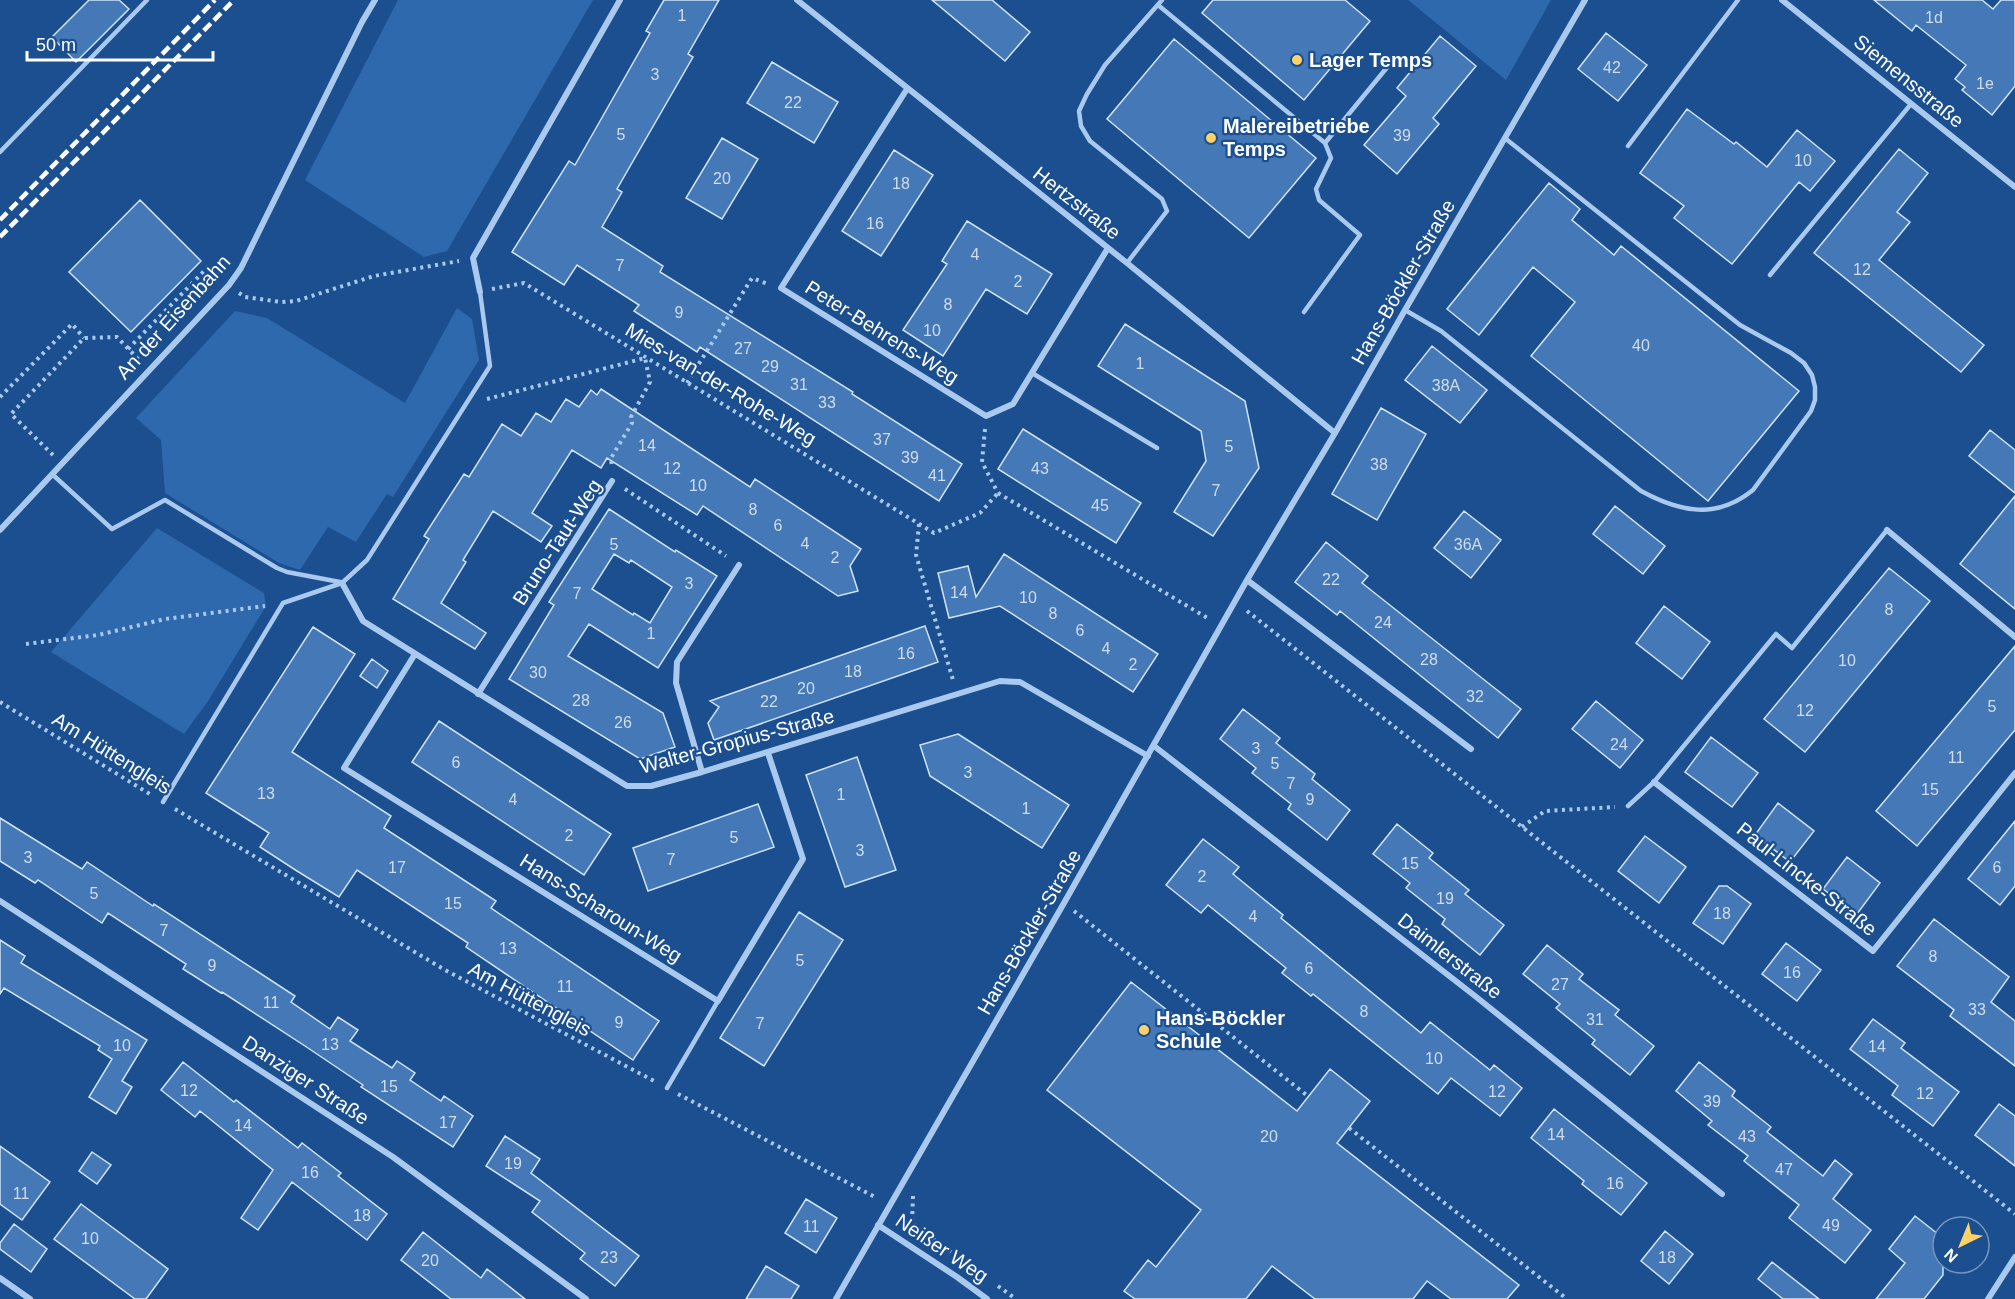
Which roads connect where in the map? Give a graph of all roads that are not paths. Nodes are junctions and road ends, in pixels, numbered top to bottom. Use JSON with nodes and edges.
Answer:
{"nodes":[{"id":1,"x":147,"y":0,"type":"edge"},
{"id":2,"x":375,"y":0,"type":"edge"},
{"id":3,"x":620,"y":0,"type":"edge"},
{"id":4,"x":797,"y":0,"type":"edge"},
{"id":5,"x":1585,"y":0,"type":"edge"},
{"id":6,"x":1738,"y":0,"type":"edge"},
{"id":7,"x":1782,"y":0,"type":"edge"},
{"id":8,"x":1160,"y":2,"type":"edge"},
{"id":9,"x":1389,"y":65,"type":"dead end"},
{"id":10,"x":907,"y":89,"type":"junction"},
{"id":11,"x":1911,"y":104,"type":"junction"},
{"id":12,"x":1506,"y":139,"type":"junction"},
{"id":13,"x":1325,"y":143,"type":"junction"},
{"id":14,"x":1628,"y":146,"type":"dead end"},
{"id":15,"x":0,"y":152,"type":"edge"},
{"id":16,"x":2015,"y":187,"type":"edge"},
{"id":17,"x":1108,"y":248,"type":"junction"},
{"id":18,"x":1127,"y":263,"type":"junction"},
{"id":19,"x":1770,"y":276,"type":"dead end"},
{"id":20,"x":480,"y":291,"type":"joint"},
{"id":21,"x":1405,"y":310,"type":"junction"},
{"id":22,"x":1304,"y":312,"type":"dead end"},
{"id":23,"x":1032,"y":373,"type":"junction"},
{"id":24,"x":1335,"y":433,"type":"junction"},
{"id":25,"x":1157,"y":448,"type":"dead end"},
{"id":26,"x":52,"y":474,"type":"junction"},
{"id":27,"x":612,"y":481,"type":"road end"},
{"id":28,"x":0,"y":530,"type":"edge"},
{"id":29,"x":1887,"y":530,"type":"joint"},
{"id":30,"x":739,"y":565,"type":"road end"},
{"id":31,"x":1248,"y":580,"type":"junction"},
{"id":32,"x":342,"y":583,"type":"junction"},
{"id":33,"x":2015,"y":637,"type":"edge"},
{"id":34,"x":415,"y":654,"type":"junction"},
{"id":35,"x":478,"y":694,"type":"junction"},
{"id":36,"x":1154,"y":746,"type":"junction"},
{"id":37,"x":1471,"y":749,"type":"dead end"},
{"id":38,"x":768,"y":753,"type":"junction"},
{"id":39,"x":1148,"y":756,"type":"junction"},
{"id":40,"x":702,"y":772,"type":"junction"},
{"id":41,"x":2015,"y":773,"type":"edge"},
{"id":42,"x":1654,"y":782,"type":"junction"},
{"id":43,"x":163,"y":802,"type":"road end"},
{"id":44,"x":1628,"y":806,"type":"road end"},
{"id":45,"x":0,"y":901,"type":"edge"},
{"id":46,"x":718,"y":1001,"type":"junction"},
{"id":47,"x":667,"y":1088,"type":"road end"},
{"id":48,"x":1722,"y":1194,"type":"dead end"},
{"id":49,"x":878,"y":1225,"type":"junction"},
{"id":50,"x":2015,"y":1257,"type":"edge"},
{"id":51,"x":0,"y":1278,"type":"edge"},
{"id":52,"x":30,"y":1299,"type":"edge"},
{"id":53,"x":586,"y":1299,"type":"edge"},
{"id":54,"x":836,"y":1299,"type":"edge"},
{"id":55,"x":987,"y":1299,"type":"edge"},
{"id":56,"x":1988,"y":1299,"type":"edge"}],
"edges":[{"from":1,"to":15,"type":"lane"},
{"from":2,"to":26,"type":"street","name":"An der Eisenbahn"},
{"from":3,"to":20,"type":"street"},
{"from":4,"to":10,"type":"street","name":"Hertzstraße"},
{"from":5,"to":12,"type":"street","name":"Hans-Böckler-Straße"},
{"from":6,"to":14,"type":"lane"},
{"from":7,"to":11,"type":"street","name":"Siemensstraße"},
{"from":8,"to":13,"type":"lane"},
{"from":8,"to":18,"type":"lane"},
{"from":9,"to":13,"type":"lane"},
{"from":10,"to":17,"type":"street","name":"Hertzstraße"},
{"from":10,"to":23,"type":"street","name":"Peter-Behrens-Weg"},
{"from":11,"to":16,"type":"street","name":"Siemensstraße"},
{"from":11,"to":19,"type":"lane"},
{"from":12,"to":21,"type":"street","name":"Hans-Böckler-Straße"},
{"from":12,"to":21,"type":"lane"},
{"from":13,"to":22,"type":"lane"},
{"from":17,"to":18,"type":"street","name":"Hertzstraße"},
{"from":17,"to":23,"type":"street"},
{"from":18,"to":24,"type":"street","name":"Hertzstraße"},
{"from":20,"to":32,"type":"lane"},
{"from":21,"to":24,"type":"street","name":"Hans-Böckler-Straße"},
{"from":23,"to":25,"type":"lane"},
{"from":24,"to":31,"type":"street","name":"Hans-Böckler-Straße"},
{"from":26,"to":28,"type":"street","name":"An der Eisenbahn"},
{"from":26,"to":32,"type":"lane"},
{"from":27,"to":35,"type":"street","name":"Bruno-Taut-Weg"},
{"from":29,"to":33,"type":"street"},
{"from":29,"to":42,"type":"lane"},
{"from":30,"to":40,"type":"street"},
{"from":31,"to":36,"type":"street","name":"Hans-Böckler-Straße"},
{"from":31,"to":37,"type":"street"},
{"from":32,"to":34,"type":"street","name":"Walter-Gropius-Straße"},
{"from":32,"to":43,"type":"lane"},
{"from":34,"to":35,"type":"street","name":"Walter-Gropius-Straße"},
{"from":34,"to":46,"type":"street","name":"Hans-Scharoun-Weg"},
{"from":35,"to":40,"type":"street","name":"Walter-Gropius-Straße"},
{"from":36,"to":39,"type":"street","name":"Hans-Böckler-Straße"},
{"from":36,"to":48,"type":"street","name":"Daimlerstraße"},
{"from":38,"to":39,"type":"street","name":"Walter-Gropius-Straße"},
{"from":38,"to":40,"type":"street","name":"Walter-Gropius-Straße"},
{"from":38,"to":46,"type":"street"},
{"from":39,"to":49,"type":"street","name":"Hans-Böckler-Straße"},
{"from":41,"to":42,"type":"street","name":"Paul-Lincke-Straße"},
{"from":42,"to":44,"type":"lane"},
{"from":45,"to":53,"type":"street","name":"Danziger Straße"},
{"from":46,"to":47,"type":"lane"},
{"from":49,"to":54,"type":"street","name":"Hans-Böckler-Straße"},
{"from":49,"to":55,"type":"street","name":"Neißer Weg"},
{"from":50,"to":56,"type":"street"},
{"from":51,"to":52,"type":"street"}]}
